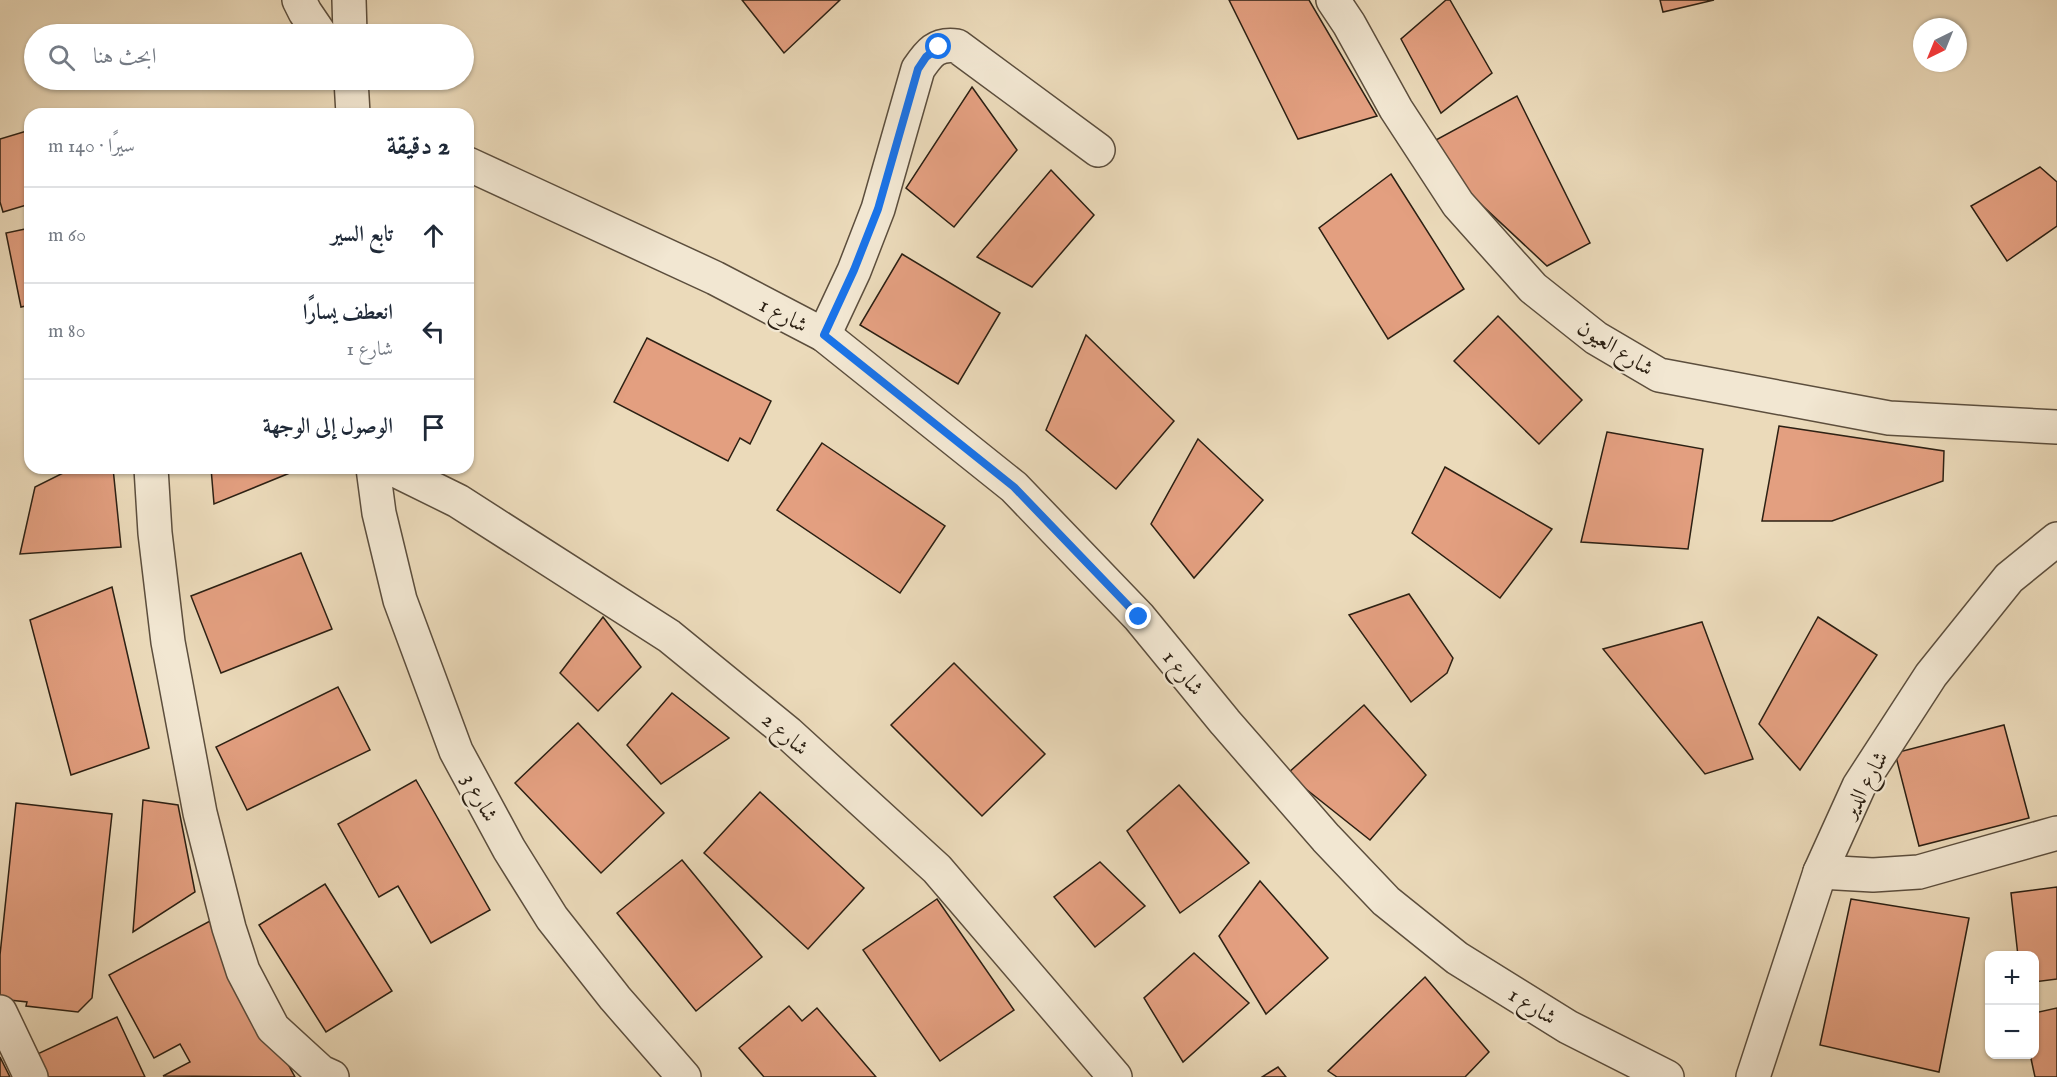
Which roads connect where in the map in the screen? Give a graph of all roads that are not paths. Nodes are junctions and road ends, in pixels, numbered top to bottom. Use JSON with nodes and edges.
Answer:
{"nodes":[{"id":1,"x":299,"y":0,"type":"edge"},
{"id":2,"x":349,"y":0,"type":"edge"},
{"id":3,"x":1333,"y":0,"type":"edge"},
{"id":4,"x":313,"y":24,"type":"edge"},
{"id":5,"x":350,"y":24,"type":"edge"},
{"id":6,"x":352,"y":90,"type":"edge"},
{"id":7,"x":353,"y":108,"type":"edge"},
{"id":8,"x":1098,"y":150,"type":"dead end"},
{"id":9,"x":474,"y":167,"type":"edge"},
{"id":10,"x":824,"y":335,"type":"junction"},
{"id":11,"x":2057,"y":427,"type":"edge"},
{"id":12,"x":152,"y":474,"type":"edge"},
{"id":13,"x":374,"y":474,"type":"edge"},
{"id":14,"x":403,"y":474,"type":"edge"},
{"id":15,"x":2057,"y":539,"type":"edge"},
{"id":16,"x":2057,"y":833,"type":"edge"},
{"id":17,"x":1820,"y":872,"type":"junction"},
{"id":18,"x":0,"y":1012,"type":"edge"},
{"id":19,"x":31,"y":1077,"type":"edge"},
{"id":20,"x":332,"y":1077,"type":"edge"},
{"id":21,"x":684,"y":1077,"type":"edge"},
{"id":22,"x":1114,"y":1077,"type":"edge"},
{"id":23,"x":1667,"y":1077,"type":"edge"},
{"id":24,"x":1753,"y":1077,"type":"edge"}],
"edges":[{"from":1,"to":4,"type":"street"},
{"from":2,"to":5,"type":"street"},
{"from":3,"to":11,"type":"street","name":"شارع العيون"},
{"from":6,"to":7,"type":"street"},
{"from":8,"to":10,"type":"street"},
{"from":9,"to":10,"type":"street","name":"شارع 1"},
{"from":10,"to":23,"type":"street","name":"شارع 1"},
{"from":12,"to":20,"type":"street"},
{"from":13,"to":21,"type":"street","name":"شارع 3"},
{"from":14,"to":22,"type":"street","name":"شارع 2"},
{"from":15,"to":17,"type":"street","name":"شارع الدير"},
{"from":16,"to":17,"type":"street"},
{"from":17,"to":24,"type":"street","name":"شارع الدير"},
{"from":18,"to":19,"type":"street"}]}
